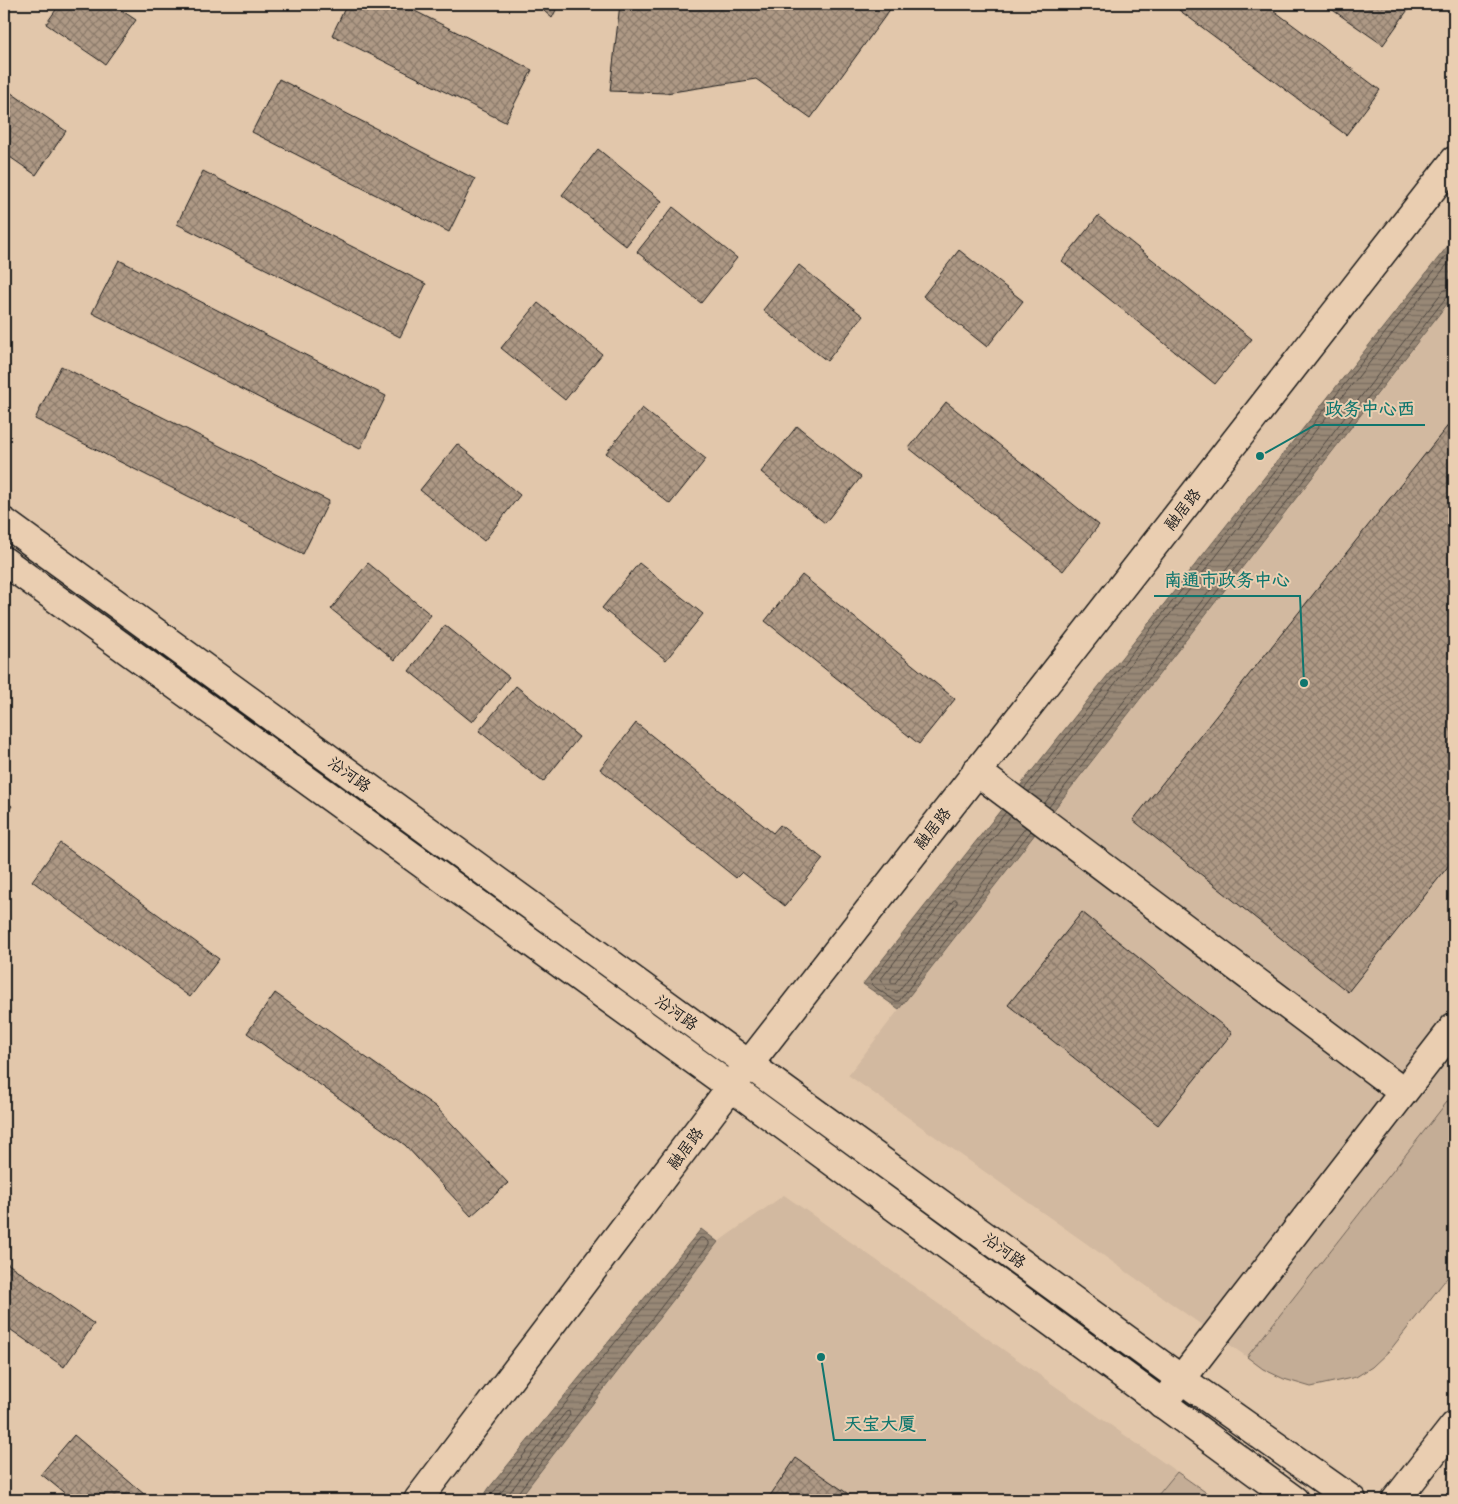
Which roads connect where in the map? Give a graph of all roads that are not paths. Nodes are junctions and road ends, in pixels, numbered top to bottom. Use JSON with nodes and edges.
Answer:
{"nodes":[{"id":1,"x":1454,"y":161,"type":"edge"},
{"id":2,"x":4,"y":522,"type":"edge"},
{"id":3,"x":4,"y":561,"type":"edge"},
{"id":4,"x":976,"y":771,"type":"junction"},
{"id":5,"x":1454,"y":1027,"type":"edge"},
{"id":6,"x":749,"y":1064,"type":"junction"},
{"id":7,"x":731,"y":1087,"type":"junction"},
{"id":8,"x":1402,"y":1092,"type":"junction"},
{"id":9,"x":1181,"y":1379,"type":"junction"},
{"id":10,"x":1162,"y":1404,"type":"junction"},
{"id":11,"x":1454,"y":1426,"type":"edge"},
{"id":12,"x":418,"y":1500,"type":"edge"},
{"id":13,"x":1294,"y":1500,"type":"edge"},
{"id":14,"x":1352,"y":1500,"type":"edge"},
{"id":15,"x":1396,"y":1500,"type":"edge"}],
"edges":[{"from":1,"to":4,"type":"street","name":"融居路"},
{"from":2,"to":6,"type":"street","name":"沿河路"},
{"from":3,"to":7,"type":"street","name":"沿河路"},
{"from":4,"to":6,"type":"street","name":"融居路"},
{"from":4,"to":8,"type":"street"},
{"from":5,"to":8,"type":"street"},
{"from":6,"to":7,"type":"street","name":"融居路"},
{"from":6,"to":9,"type":"street","name":"沿河路"},
{"from":7,"to":10,"type":"street","name":"沿河路"},
{"from":7,"to":12,"type":"street","name":"融居路"},
{"from":8,"to":9,"type":"street"},
{"from":9,"to":10,"type":"street"},
{"from":9,"to":14,"type":"street","name":"沿河路"},
{"from":10,"to":13,"type":"street","name":"沿河路"},
{"from":11,"to":15,"type":"street"}]}
